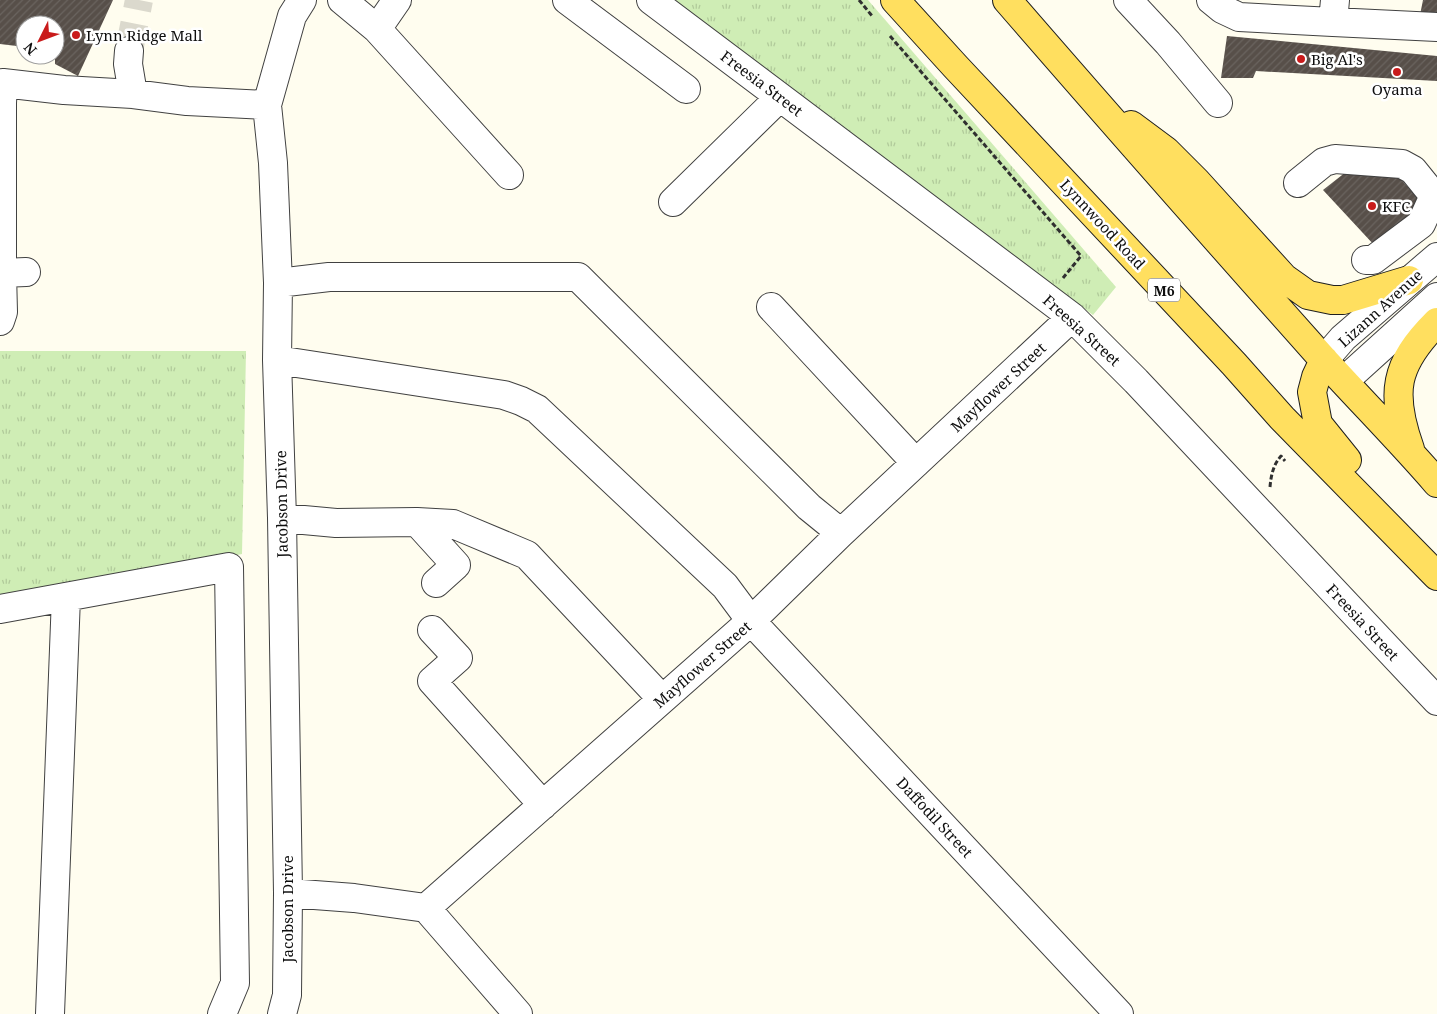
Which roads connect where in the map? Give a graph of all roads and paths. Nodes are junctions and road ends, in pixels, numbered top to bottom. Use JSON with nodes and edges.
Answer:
{"nodes":[{"id":1,"x":302,"y":0,"type":"edge"},
{"id":2,"x":342,"y":0,"type":"edge"},
{"id":3,"x":397,"y":0,"type":"edge"},
{"id":4,"x":566,"y":0,"type":"edge"},
{"id":5,"x":651,"y":0,"type":"edge"},
{"id":6,"x":859,"y":0,"type":"edge"},
{"id":7,"x":895,"y":0,"type":"edge"},
{"id":8,"x":1007,"y":0,"type":"edge"},
{"id":9,"x":1128,"y":0,"type":"edge"},
{"id":10,"x":1210,"y":0,"type":"edge"},
{"id":11,"x":1334,"y":11,"type":"edge"},
{"id":12,"x":878,"y":23,"type":"dead end"},
{"id":13,"x":1437,"y":27,"type":"edge"},
{"id":14,"x":377,"y":29,"type":"junction"},
{"id":15,"x":885,"y":30,"type":"dead end"},
{"id":16,"x":129,"y":51,"type":"tunnel mouth"},
{"id":17,"x":2,"y":83,"type":"edge"},
{"id":18,"x":686,"y":89,"type":"dead end"},
{"id":19,"x":1087,"y":93,"type":"junction"},
{"id":20,"x":133,"y":94,"type":"junction"},
{"id":21,"x":780,"y":97,"type":"junction"},
{"id":22,"x":1218,"y":103,"type":"dead end"},
{"id":23,"x":267,"y":105,"type":"junction"},
{"id":24,"x":508,"y":175,"type":"dead end"},
{"id":25,"x":1298,"y":183,"type":"dead end"},
{"id":26,"x":673,"y":202,"type":"dead end"},
{"id":27,"x":1437,"y":257,"type":"edge"},
{"id":28,"x":1366,"y":260,"type":"dead end"},
{"id":29,"x":1409,"y":280,"type":"junction"},
{"id":30,"x":1059,"y":282,"type":"dead end"},
{"id":31,"x":278,"y":283,"type":"junction"},
{"id":32,"x":1437,"y":297,"type":"edge"},
{"id":33,"x":772,"y":307,"type":"dead end"},
{"id":34,"x":1072,"y":317,"type":"junction"},
{"id":35,"x":0,"y":321,"type":"edge"},
{"id":36,"x":1437,"y":322,"type":"edge"},
{"id":37,"x":277,"y":360,"type":"junction"},
{"id":38,"x":1324,"y":360,"type":"junction"},
{"id":39,"x":1234,"y":364,"type":"junction"},
{"id":40,"x":1344,"y":381,"type":"junction"},
{"id":41,"x":1313,"y":404,"type":"junction"},
{"id":42,"x":1411,"y":453,"type":"junction"},
{"id":43,"x":916,"y":463,"type":"junction"},
{"id":44,"x":1437,"y":483,"type":"edge"},
{"id":45,"x":282,"y":518,"type":"junction"},
{"id":46,"x":417,"y":522,"type":"junction"},
{"id":47,"x":841,"y":533,"type":"junction"},
{"id":48,"x":1437,"y":552,"type":"edge"},
{"id":49,"x":1437,"y":576,"type":"edge"},
{"id":50,"x":436,"y":583,"type":"dead end"},
{"id":51,"x":66,"y":597,"type":"junction"},
{"id":52,"x":0,"y":609,"type":"edge"},
{"id":53,"x":751,"y":621,"type":"junction"},
{"id":54,"x":432,"y":630,"type":"dead end"},
{"id":55,"x":662,"y":699,"type":"junction"},
{"id":56,"x":1437,"y":701,"type":"edge"},
{"id":57,"x":543,"y":804,"type":"junction"},
{"id":58,"x":288,"y":893,"type":"junction"},
{"id":59,"x":426,"y":908,"type":"junction"},
{"id":60,"x":509,"y":1011,"type":"edge"},
{"id":61,"x":50,"y":1014,"type":"edge"},
{"id":62,"x":222,"y":1014,"type":"edge"},
{"id":63,"x":282,"y":1014,"type":"edge"},
{"id":64,"x":1119,"y":1014,"type":"edge"}],
"edges":[{"from":1,"to":23,"type":"street","name":"Jacobson Drive"},
{"from":2,"to":14,"type":"street"},
{"from":3,"to":14,"type":"street"},
{"from":4,"to":18,"type":"street"},
{"from":5,"to":21,"type":"street","name":"Freesia Street"},
{"from":6,"to":12,"type":"path"},
{"from":7,"to":39,"type":"main road","name":"Lynnwood Road","number":"M6"},
{"from":8,"to":19,"type":"main road"},
{"from":9,"to":22,"type":"street"},
{"from":10,"to":11,"type":"street"},
{"from":11,"to":13,"type":"street"},
{"from":14,"to":24,"type":"street"},
{"from":15,"to":30,"type":"path"},
{"from":16,"to":20,"type":"street"},
{"from":17,"to":20,"type":"street"},
{"from":17,"to":35,"type":"street"},
{"from":19,"to":29,"type":"main road"},
{"from":19,"to":38,"type":"main road"},
{"from":20,"to":23,"type":"street"},
{"from":21,"to":26,"type":"street"},
{"from":21,"to":34,"type":"street","name":"Freesia Street"},
{"from":23,"to":31,"type":"street","name":"Jacobson Drive"},
{"from":25,"to":28,"type":"street"},
{"from":27,"to":29,"type":"street","name":"Lizann Avenue"},
{"from":29,"to":38,"type":"street","name":"Lizann Avenue"},
{"from":31,"to":37,"type":"street","name":"Jacobson Drive"},
{"from":31,"to":47,"type":"street"},
{"from":32,"to":40,"type":"street","name":"Lizann Avenue"},
{"from":33,"to":43,"type":"street"},
{"from":34,"to":43,"type":"street","name":"Mayflower Street"},
{"from":34,"to":56,"type":"street","name":"Freesia Street"},
{"from":36,"to":42,"type":"main road"},
{"from":37,"to":45,"type":"street","name":"Jacobson Drive"},
{"from":37,"to":53,"type":"street","name":"Daffodil Street"},
{"from":38,"to":40,"type":"main road"},
{"from":38,"to":41,"type":"main road"},
{"from":39,"to":41,"type":"main road"},
{"from":39,"to":49,"type":"main road","name":"Lynnwood Road","number":"M6"},
{"from":40,"to":41,"type":"main road"},
{"from":40,"to":42,"type":"main road"},
{"from":41,"to":48,"type":"main road"},
{"from":42,"to":44,"type":"main road"},
{"from":43,"to":47,"type":"street","name":"Mayflower Street"},
{"from":45,"to":46,"type":"street"},
{"from":45,"to":58,"type":"street","name":"Jacobson Drive"},
{"from":46,"to":50,"type":"street"},
{"from":46,"to":55,"type":"street"},
{"from":47,"to":53,"type":"street","name":"Mayflower Street"},
{"from":51,"to":52,"type":"street"},
{"from":51,"to":61,"type":"street"},
{"from":51,"to":62,"type":"street"},
{"from":53,"to":55,"type":"street","name":"Mayflower Street"},
{"from":53,"to":64,"type":"street","name":"Daffodil Street"},
{"from":54,"to":57,"type":"street"},
{"from":55,"to":57,"type":"street","name":"Mayflower Street"},
{"from":57,"to":59,"type":"street","name":"Mayflower Street"},
{"from":58,"to":59,"type":"street"},
{"from":58,"to":63,"type":"street","name":"Jacobson Drive"},
{"from":59,"to":60,"type":"street"}]}
